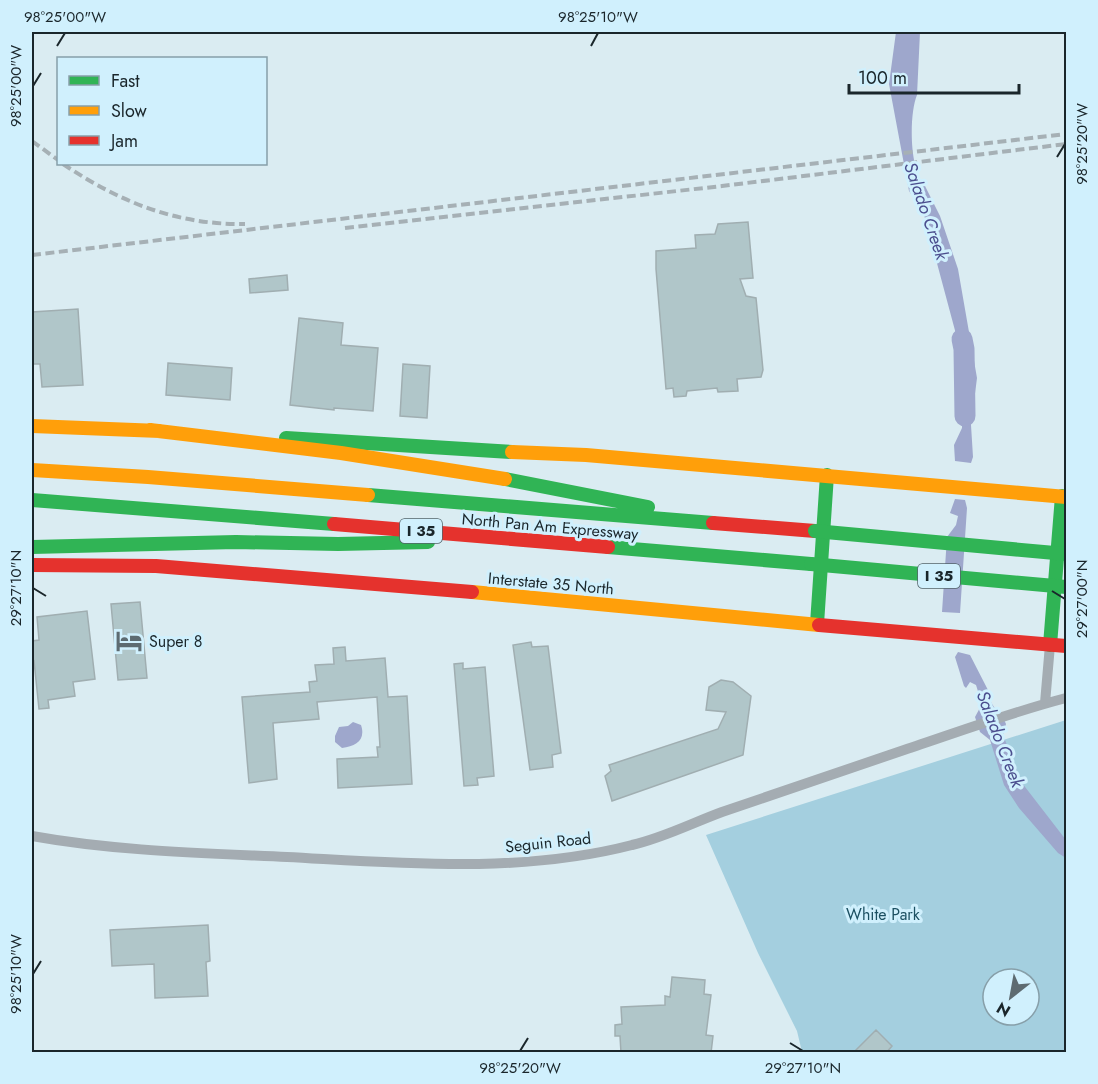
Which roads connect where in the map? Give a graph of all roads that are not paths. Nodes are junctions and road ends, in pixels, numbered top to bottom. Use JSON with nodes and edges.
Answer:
{"nodes":[{"id":1,"x":32,"y":426,"type":"edge"},
{"id":2,"x":150,"y":430,"type":"junction"},
{"id":3,"x":32,"y":470,"type":"edge"},
{"id":4,"x":826,"y":475,"type":"junction"},
{"id":5,"x":1064,"y":496,"type":"edge"},
{"id":6,"x":32,"y":500,"type":"edge"},
{"id":7,"x":751,"y":526,"type":"junction"},
{"id":8,"x":486,"y":537,"type":"junction"},
{"id":9,"x":32,"y":547,"type":"edge"},
{"id":10,"x":1066,"y":554,"type":"edge"},
{"id":11,"x":32,"y":565,"type":"edge"},
{"id":12,"x":1066,"y":587,"type":"edge"},
{"id":13,"x":817,"y":624,"type":"junction"},
{"id":14,"x":1050,"y":645,"type":"junction"},
{"id":15,"x":1066,"y":646,"type":"edge"},
{"id":16,"x":1066,"y":698,"type":"edge"},
{"id":17,"x":1045,"y":703,"type":"junction"},
{"id":18,"x":32,"y":836,"type":"edge"}],
"edges":[{"from":1,"to":2,"type":"main road"},
{"from":2,"to":4,"type":"main road"},
{"from":2,"to":7,"type":"main road"},
{"from":3,"to":7,"type":"main road","name":"North Pan Am Expressway","number":"I 35"},
{"from":4,"to":5,"type":"main road"},
{"from":4,"to":13,"type":"main road"},
{"from":5,"to":14,"type":"main road"},
{"from":6,"to":8,"type":"main road","name":"North Pan Am Expressway","number":"I 35"},
{"from":7,"to":10,"type":"main road","name":"North Pan Am Expressway","number":"I 35","bridge":true},
{"from":8,"to":9,"type":"main road"},
{"from":8,"to":12,"type":"main road","name":"North Pan Am Expressway","number":"I 35","bridge":true},
{"from":11,"to":13,"type":"main road","name":"Interstate 35 North"},
{"from":13,"to":14,"type":"main road","name":"Interstate 35 North"},
{"from":14,"to":15,"type":"main road","name":"Interstate 35 North"},
{"from":14,"to":17,"type":"street"},
{"from":16,"to":17,"type":"street","name":"Seguin Road"},
{"from":17,"to":18,"type":"street","name":"Seguin Road"}]}
